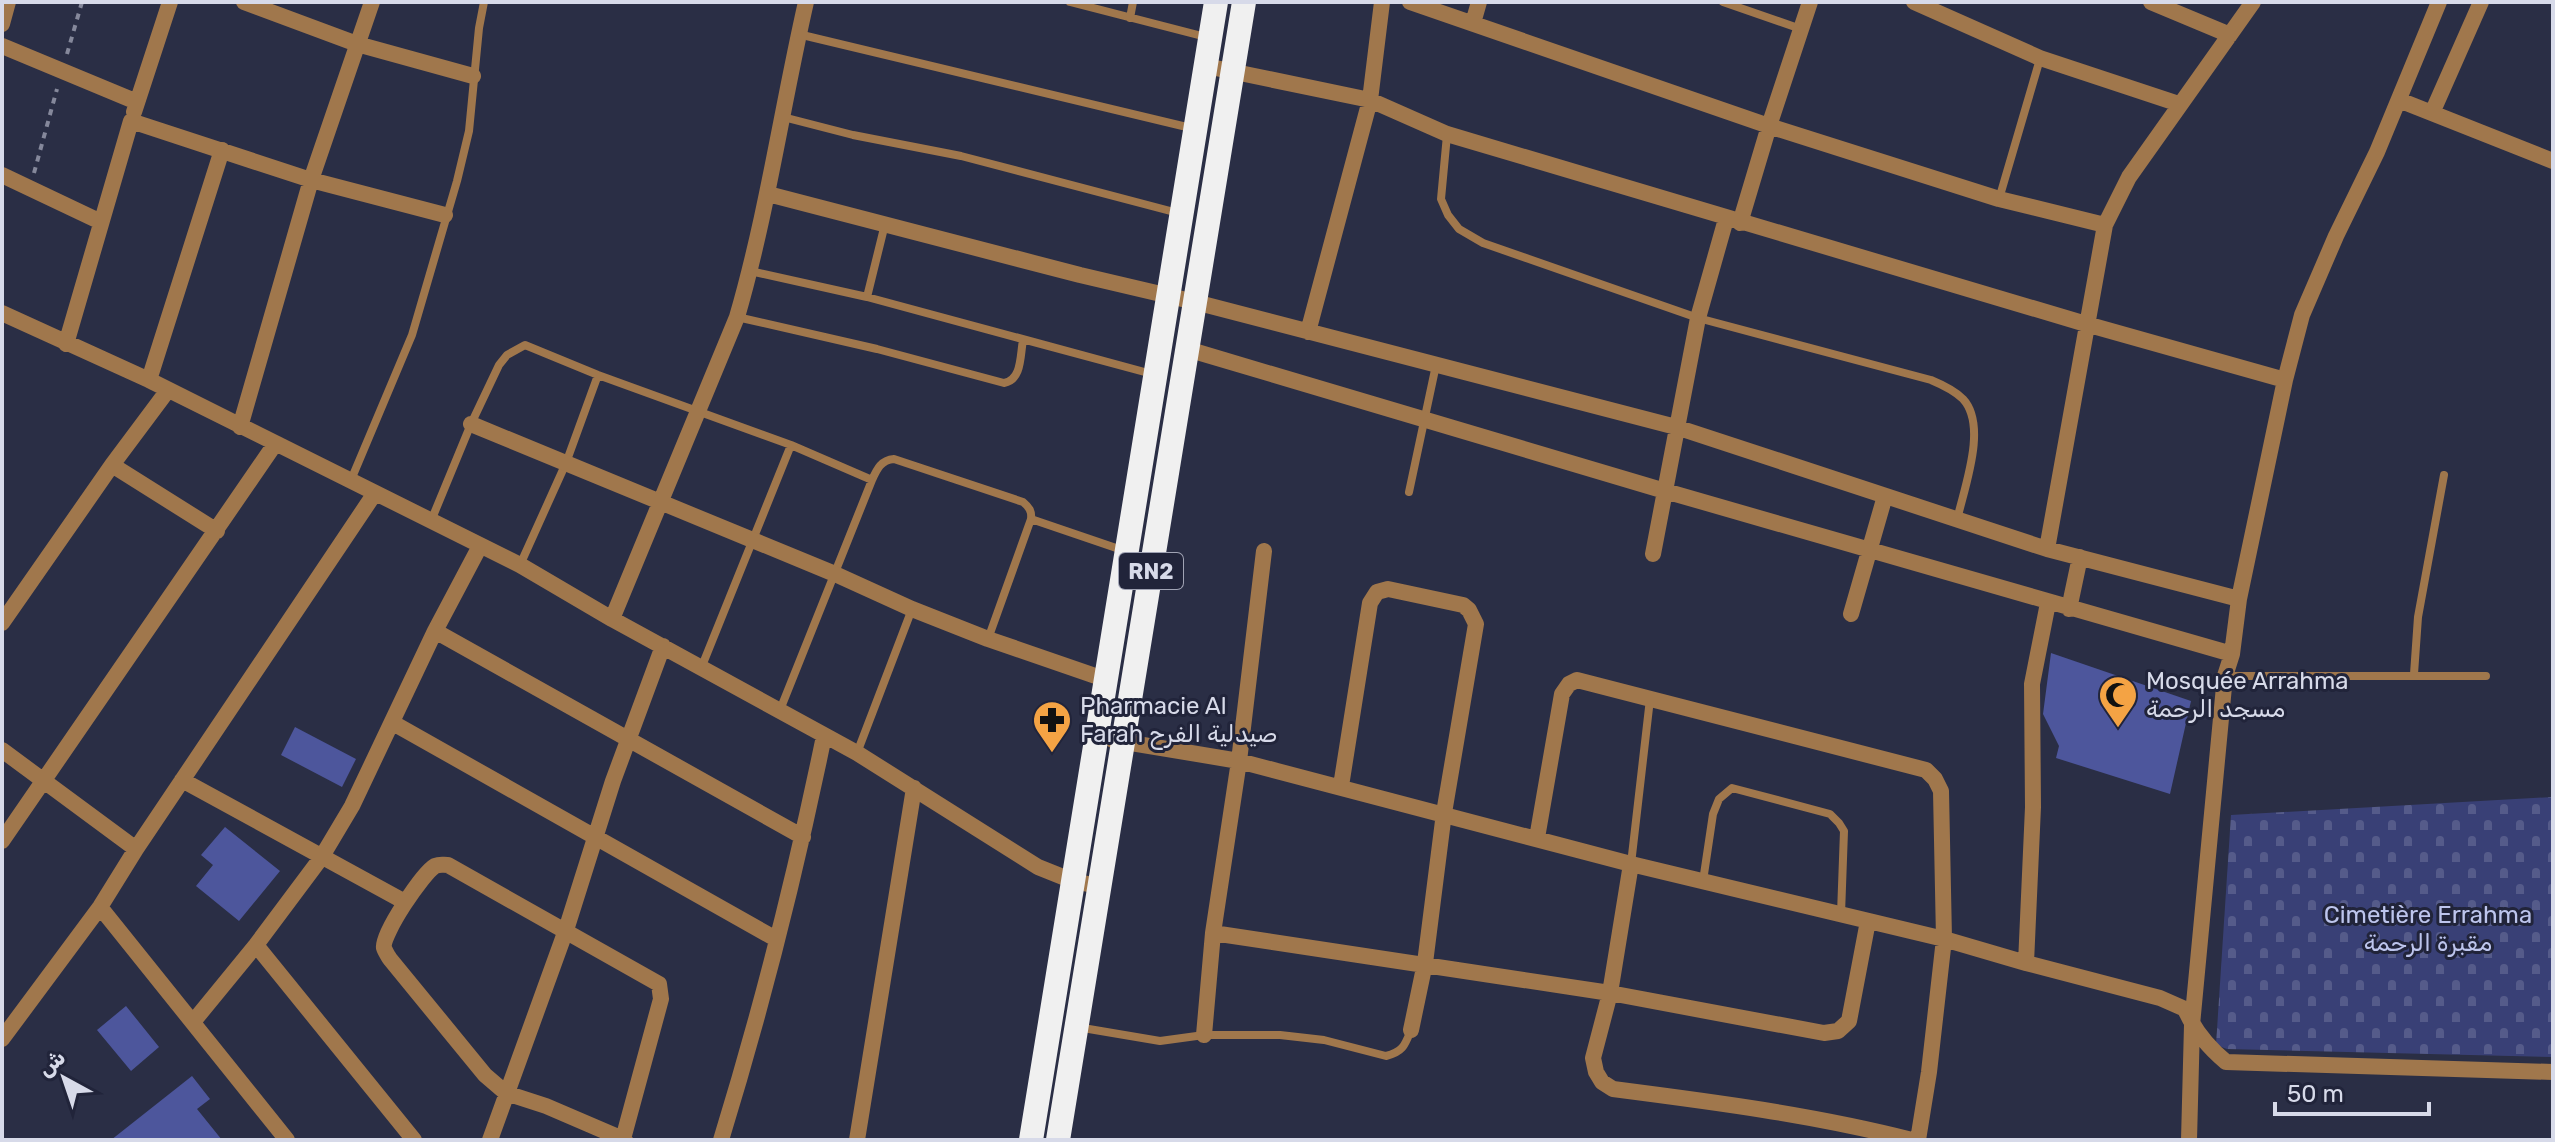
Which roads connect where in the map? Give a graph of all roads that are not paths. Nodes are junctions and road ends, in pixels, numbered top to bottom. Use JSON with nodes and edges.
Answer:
{"nodes":[{"id":1,"x":8,"y":2,"type":"edge"},
{"id":2,"x":170,"y":2,"type":"edge"},
{"id":3,"x":244,"y":2,"type":"edge"},
{"id":4,"x":372,"y":2,"type":"edge"},
{"id":5,"x":484,"y":2,"type":"edge"},
{"id":6,"x":806,"y":2,"type":"edge"},
{"id":7,"x":1070,"y":2,"type":"edge"},
{"id":8,"x":1133,"y":2,"type":"edge"},
{"id":9,"x":1216,"y":2,"type":"edge"},
{"id":10,"x":1244,"y":2,"type":"edge"},
{"id":11,"x":1382,"y":2,"type":"edge"},
{"id":12,"x":1410,"y":2,"type":"edge"},
{"id":13,"x":1479,"y":2,"type":"edge"},
{"id":14,"x":1723,"y":2,"type":"edge"},
{"id":15,"x":1810,"y":2,"type":"edge"},
{"id":16,"x":1914,"y":2,"type":"edge"},
{"id":17,"x":2151,"y":2,"type":"edge"},
{"id":18,"x":2253,"y":2,"type":"edge"},
{"id":19,"x":2439,"y":2,"type":"edge"},
{"id":20,"x":2481,"y":2,"type":"edge"},
{"id":21,"x":1130,"y":18,"type":"junction"},
{"id":22,"x":1473,"y":23,"type":"junction"},
{"id":23,"x":2,"y":24,"type":"edge"},
{"id":24,"x":1801,"y":29,"type":"junction"},
{"id":25,"x":798,"y":34,"type":"junction"},
{"id":26,"x":2230,"y":35,"type":"junction"},
{"id":27,"x":1210,"y":38,"type":"junction"},
{"id":28,"x":357,"y":44,"type":"junction"},
{"id":29,"x":2,"y":46,"type":"edge"},
{"id":30,"x":2040,"y":58,"type":"junction"},
{"id":31,"x":1206,"y":66,"type":"junction"},
{"id":32,"x":1233,"y":71,"type":"junction"},
{"id":33,"x":473,"y":76,"type":"junction"},
{"id":34,"x":1370,"y":100,"type":"junction"},
{"id":35,"x":2399,"y":100,"type":"junction"},
{"id":36,"x":137,"y":102,"type":"junction"},
{"id":37,"x":2179,"y":104,"type":"junction"},
{"id":38,"x":2432,"y":113,"type":"junction"},
{"id":39,"x":781,"y":117,"type":"junction"},
{"id":40,"x":131,"y":121,"type":"junction"},
{"id":41,"x":1769,"y":126,"type":"junction"},
{"id":42,"x":1196,"y":129,"type":"junction"},
{"id":43,"x":1447,"y":134,"type":"junction"},
{"id":44,"x":222,"y":150,"type":"junction"},
{"id":45,"x":2553,"y":161,"type":"edge"},
{"id":46,"x":2,"y":175,"type":"edge"},
{"id":47,"x":311,"y":180,"type":"junction"},
{"id":48,"x":768,"y":194,"type":"junction"},
{"id":49,"x":1999,"y":199,"type":"junction"},
{"id":50,"x":445,"y":215,"type":"junction"},
{"id":51,"x":1182,"y":215,"type":"junction"},
{"id":52,"x":1733,"y":221,"type":"junction"},
{"id":53,"x":101,"y":222,"type":"junction"},
{"id":54,"x":885,"y":224,"type":"junction"},
{"id":55,"x":2105,"y":225,"type":"junction"},
{"id":56,"x":750,"y":271,"type":"junction"},
{"id":57,"x":1169,"y":296,"type":"junction"},
{"id":58,"x":867,"y":297,"type":"junction"},
{"id":59,"x":1195,"y":302,"type":"junction"},
{"id":60,"x":2,"y":313,"type":"edge"},
{"id":61,"x":737,"y":317,"type":"junction"},
{"id":62,"x":1698,"y":318,"type":"junction"},
{"id":63,"x":2086,"y":324,"type":"junction"},
{"id":64,"x":1308,"y":332,"type":"junction"},
{"id":65,"x":1023,"y":340,"type":"junction"},
{"id":66,"x":66,"y":344,"type":"junction"},
{"id":67,"x":1187,"y":349,"type":"junction"},
{"id":68,"x":1436,"y":365,"type":"junction"},
{"id":69,"x":598,"y":375,"type":"junction"},
{"id":70,"x":1156,"y":376,"type":"junction"},
{"id":71,"x":149,"y":380,"type":"junction"},
{"id":72,"x":2285,"y":380,"type":"junction"},
{"id":73,"x":168,"y":390,"type":"junction"},
{"id":74,"x":697,"y":411,"type":"junction"},
{"id":75,"x":1425,"y":418,"type":"junction"},
{"id":76,"x":471,"y":424,"type":"junction"},
{"id":77,"x":240,"y":427,"type":"junction"},
{"id":78,"x":1676,"y":427,"type":"junction"},
{"id":79,"x":275,"y":444,"type":"junction"},
{"id":80,"x":791,"y":445,"type":"junction"},
{"id":81,"x":566,"y":463,"type":"junction"},
{"id":82,"x":112,"y":465,"type":"junction"},
{"id":83,"x":2444,"y":475,"type":"dead end"},
{"id":84,"x":872,"y":480,"type":"junction"},
{"id":85,"x":351,"y":481,"type":"junction"},
{"id":86,"x":1665,"y":491,"type":"junction"},
{"id":87,"x":1409,"y":492,"type":"dead end"},
{"id":88,"x":375,"y":493,"type":"junction"},
{"id":89,"x":1885,"y":496,"type":"junction"},
{"id":90,"x":660,"y":501,"type":"junction"},
{"id":91,"x":1031,"y":519,"type":"junction"},
{"id":92,"x":1957,"y":520,"type":"junction"},
{"id":93,"x":431,"y":522,"type":"junction"},
{"id":94,"x":217,"y":531,"type":"junction"},
{"id":95,"x":751,"y":540,"type":"junction"},
{"id":96,"x":480,"y":546,"type":"junction"},
{"id":97,"x":2047,"y":549,"type":"junction"},
{"id":98,"x":1868,"y":550,"type":"junction"},
{"id":99,"x":1127,"y":551,"type":"junction"},
{"id":100,"x":1264,"y":551,"type":"dead end"},
{"id":101,"x":1653,"y":554,"type":"dead end"},
{"id":102,"x":2080,"y":557,"type":"junction"},
{"id":103,"x":520,"y":565,"type":"junction"},
{"id":104,"x":835,"y":574,"type":"junction"},
{"id":105,"x":2239,"y":599,"type":"junction"},
{"id":106,"x":2048,"y":603,"type":"junction"},
{"id":107,"x":912,"y":609,"type":"junction"},
{"id":108,"x":2069,"y":609,"type":"junction"},
{"id":109,"x":1851,"y":614,"type":"dead end"},
{"id":110,"x":612,"y":619,"type":"junction"},
{"id":111,"x":2,"y":623,"type":"edge"},
{"id":112,"x":435,"y":631,"type":"junction"},
{"id":113,"x":988,"y":639,"type":"junction"},
{"id":114,"x":663,"y":646,"type":"junction"},
{"id":115,"x":2232,"y":654,"type":"junction"},
{"id":116,"x":702,"y":666,"type":"junction"},
{"id":117,"x":2414,"y":674,"type":"junction"},
{"id":118,"x":2225,"y":676,"type":"junction"},
{"id":119,"x":2486,"y":676,"type":"dead end"},
{"id":120,"x":1107,"y":680,"type":"junction"},
{"id":121,"x":1650,"y":699,"type":"junction"},
{"id":122,"x":780,"y":710,"type":"junction"},
{"id":123,"x":393,"y":723,"type":"junction"},
{"id":124,"x":824,"y":736,"type":"junction"},
{"id":125,"x":1097,"y":737,"type":"junction"},
{"id":126,"x":629,"y":739,"type":"junction"},
{"id":127,"x":1123,"y":741,"type":"junction"},
{"id":128,"x":2,"y":750,"type":"edge"},
{"id":129,"x":857,"y":753,"type":"junction"},
{"id":130,"x":1239,"y":761,"type":"junction"},
{"id":131,"x":182,"y":780,"type":"junction"},
{"id":132,"x":44,"y":781,"type":"junction"},
{"id":133,"x":1341,"y":786,"type":"junction"},
{"id":134,"x":914,"y":788,"type":"junction"},
{"id":135,"x":1444,"y":813,"type":"junction"},
{"id":136,"x":596,"y":836,"type":"junction"},
{"id":137,"x":803,"y":837,"type":"junction"},
{"id":138,"x":1537,"y":838,"type":"junction"},
{"id":139,"x":2,"y":841,"type":"edge"},
{"id":140,"x":136,"y":849,"type":"junction"},
{"id":141,"x":321,"y":858,"type":"junction"},
{"id":142,"x":1631,"y":864,"type":"junction"},
{"id":143,"x":1073,"y":881,"type":"junction"},
{"id":144,"x":1703,"y":881,"type":"junction"},
{"id":145,"x":1098,"y":886,"type":"junction"},
{"id":146,"x":405,"y":902,"type":"junction"},
{"id":147,"x":100,"y":907,"type":"junction"},
{"id":148,"x":1841,"y":915,"type":"junction"},
{"id":149,"x":1868,"y":921,"type":"junction"},
{"id":150,"x":566,"y":930,"type":"junction"},
{"id":151,"x":1213,"y":933,"type":"junction"},
{"id":152,"x":776,"y":939,"type":"junction"},
{"id":153,"x":1944,"y":939,"type":"junction"},
{"id":154,"x":256,"y":945,"type":"junction"},
{"id":155,"x":1425,"y":963,"type":"junction"},
{"id":156,"x":2026,"y":963,"type":"junction"},
{"id":157,"x":1610,"y":993,"type":"junction"},
{"id":158,"x":193,"y":1022,"type":"junction"},
{"id":159,"x":2192,"y":1025,"type":"junction"},
{"id":160,"x":1077,"y":1026,"type":"junction"},
{"id":161,"x":1411,"y":1030,"type":"joint"},
{"id":162,"x":1204,"y":1035,"type":"junction"},
{"id":163,"x":2,"y":1039,"type":"edge"},
{"id":164,"x":2553,"y":1072,"type":"edge"},
{"id":165,"x":506,"y":1093,"type":"junction"},
{"id":166,"x":287,"y":1140,"type":"edge"},
{"id":167,"x":414,"y":1140,"type":"edge"},
{"id":168,"x":490,"y":1140,"type":"edge"},
{"id":169,"x":624,"y":1140,"type":"edge"},
{"id":170,"x":721,"y":1140,"type":"edge"},
{"id":171,"x":857,"y":1140,"type":"edge"},
{"id":172,"x":1031,"y":1140,"type":"edge"},
{"id":173,"x":1058,"y":1140,"type":"edge"},
{"id":174,"x":1912,"y":1140,"type":"edge"},
{"id":175,"x":1918,"y":1140,"type":"edge"},
{"id":176,"x":2189,"y":1140,"type":"edge"}],
"edges":[{"from":1,"to":23,"type":"street"},
{"from":2,"to":36,"type":"street"},
{"from":3,"to":28,"type":"street"},
{"from":4,"to":28,"type":"street"},
{"from":5,"to":33,"type":"lane"},
{"from":6,"to":25,"type":"street"},
{"from":7,"to":21,"type":"lane"},
{"from":8,"to":21,"type":"lane"},
{"from":9,"to":27,"type":"highway","number":"RN2"},
{"from":10,"to":32,"type":"highway","number":"RN2"},
{"from":11,"to":34,"type":"street"},
{"from":12,"to":22,"type":"street"},
{"from":13,"to":22,"type":"street"},
{"from":14,"to":24,"type":"lane"},
{"from":15,"to":24,"type":"street"},
{"from":16,"to":30,"type":"street"},
{"from":17,"to":26,"type":"street"},
{"from":18,"to":26,"type":"street"},
{"from":19,"to":35,"type":"street"},
{"from":20,"to":38,"type":"street"},
{"from":21,"to":27,"type":"lane"},
{"from":22,"to":41,"type":"street"},
{"from":24,"to":41,"type":"street"},
{"from":25,"to":39,"type":"street"},
{"from":25,"to":42,"type":"lane"},
{"from":26,"to":37,"type":"street"},
{"from":27,"to":31,"type":"highway","number":"RN2"},
{"from":28,"to":33,"type":"street"},
{"from":28,"to":47,"type":"street"},
{"from":29,"to":36,"type":"street"},
{"from":30,"to":37,"type":"street"},
{"from":30,"to":49,"type":"lane"},
{"from":31,"to":32,"type":"street"},
{"from":31,"to":42,"type":"highway","number":"RN2"},
{"from":32,"to":34,"type":"street"},
{"from":32,"to":59,"type":"highway","number":"RN2"},
{"from":33,"to":50,"type":"lane"},
{"from":34,"to":43,"type":"street"},
{"from":34,"to":64,"type":"street"},
{"from":35,"to":38,"type":"street"},
{"from":35,"to":72,"type":"street"},
{"from":36,"to":40,"type":"street"},
{"from":37,"to":55,"type":"street"},
{"from":38,"to":45,"type":"street"},
{"from":39,"to":48,"type":"street"},
{"from":39,"to":51,"type":"lane"},
{"from":40,"to":44,"type":"street"},
{"from":40,"to":53,"type":"street"},
{"from":41,"to":49,"type":"street"},
{"from":41,"to":52,"type":"street"},
{"from":42,"to":51,"type":"highway","number":"RN2"},
{"from":43,"to":52,"type":"street"},
{"from":43,"to":62,"type":"lane"},
{"from":44,"to":47,"type":"street"},
{"from":44,"to":71,"type":"street"},
{"from":46,"to":53,"type":"street"},
{"from":47,"to":50,"type":"street"},
{"from":47,"to":77,"type":"street"},
{"from":48,"to":54,"type":"street"},
{"from":48,"to":56,"type":"street"},
{"from":49,"to":55,"type":"street"},
{"from":50,"to":85,"type":"lane"},
{"from":51,"to":57,"type":"highway","number":"RN2"},
{"from":52,"to":62,"type":"street"},
{"from":52,"to":63,"type":"street"},
{"from":53,"to":66,"type":"street"},
{"from":54,"to":57,"type":"street"},
{"from":54,"to":58,"type":"lane"},
{"from":55,"to":63,"type":"street"},
{"from":56,"to":58,"type":"lane"},
{"from":56,"to":61,"type":"street"},
{"from":57,"to":59,"type":"street"},
{"from":57,"to":70,"type":"highway","number":"RN2"},
{"from":58,"to":65,"type":"lane"},
{"from":59,"to":64,"type":"street"},
{"from":59,"to":67,"type":"highway","number":"RN2"},
{"from":60,"to":66,"type":"street"},
{"from":61,"to":65,"type":"lane"},
{"from":61,"to":74,"type":"street"},
{"from":62,"to":78,"type":"street"},
{"from":62,"to":92,"type":"lane"},
{"from":63,"to":72,"type":"street"},
{"from":63,"to":97,"type":"street"},
{"from":64,"to":68,"type":"street"},
{"from":65,"to":70,"type":"lane"},
{"from":66,"to":71,"type":"street"},
{"from":67,"to":75,"type":"street"},
{"from":67,"to":127,"type":"highway","number":"RN2"},
{"from":68,"to":75,"type":"lane"},
{"from":68,"to":78,"type":"street"},
{"from":69,"to":74,"type":"lane"},
{"from":69,"to":76,"type":"lane"},
{"from":69,"to":81,"type":"lane"},
{"from":70,"to":99,"type":"highway","number":"RN2"},
{"from":71,"to":73,"type":"street"},
{"from":72,"to":105,"type":"street"},
{"from":73,"to":77,"type":"street"},
{"from":73,"to":82,"type":"street"},
{"from":74,"to":80,"type":"lane"},
{"from":74,"to":90,"type":"street"},
{"from":75,"to":86,"type":"street"},
{"from":75,"to":87,"type":"lane"},
{"from":76,"to":81,"type":"street"},
{"from":76,"to":93,"type":"lane"},
{"from":77,"to":79,"type":"street"},
{"from":78,"to":86,"type":"street"},
{"from":78,"to":89,"type":"street"},
{"from":79,"to":85,"type":"street"},
{"from":79,"to":94,"type":"street"},
{"from":80,"to":84,"type":"lane"},
{"from":80,"to":95,"type":"lane"},
{"from":81,"to":90,"type":"street"},
{"from":81,"to":103,"type":"lane"},
{"from":82,"to":94,"type":"street"},
{"from":82,"to":111,"type":"street"},
{"from":83,"to":117,"type":"lane"},
{"from":84,"to":91,"type":"lane"},
{"from":84,"to":104,"type":"lane"},
{"from":85,"to":88,"type":"street"},
{"from":86,"to":98,"type":"street"},
{"from":86,"to":101,"type":"street"},
{"from":88,"to":93,"type":"street"},
{"from":88,"to":131,"type":"street"},
{"from":89,"to":92,"type":"street"},
{"from":89,"to":98,"type":"street"},
{"from":90,"to":95,"type":"street"},
{"from":90,"to":110,"type":"street"},
{"from":91,"to":99,"type":"lane"},
{"from":91,"to":113,"type":"lane"},
{"from":92,"to":97,"type":"street"},
{"from":93,"to":96,"type":"street"},
{"from":94,"to":132,"type":"street"},
{"from":95,"to":104,"type":"street"},
{"from":95,"to":116,"type":"lane"},
{"from":96,"to":103,"type":"street"},
{"from":96,"to":112,"type":"street"},
{"from":97,"to":102,"type":"street"},
{"from":98,"to":106,"type":"street"},
{"from":98,"to":109,"type":"street"},
{"from":99,"to":120,"type":"highway","number":"RN2"},
{"from":100,"to":130,"type":"street"},
{"from":102,"to":105,"type":"street"},
{"from":102,"to":108,"type":"street"},
{"from":103,"to":110,"type":"street"},
{"from":104,"to":107,"type":"street"},
{"from":104,"to":122,"type":"lane"},
{"from":105,"to":115,"type":"street"},
{"from":106,"to":108,"type":"street"},
{"from":106,"to":156,"type":"street"},
{"from":107,"to":113,"type":"street"},
{"from":107,"to":129,"type":"lane"},
{"from":108,"to":115,"type":"street"},
{"from":110,"to":114,"type":"street"},
{"from":112,"to":123,"type":"street"},
{"from":112,"to":126,"type":"street"},
{"from":113,"to":120,"type":"street"},
{"from":114,"to":116,"type":"street"},
{"from":114,"to":126,"type":"street"},
{"from":115,"to":118,"type":"street"},
{"from":116,"to":122,"type":"street"},
{"from":117,"to":118,"type":"lane"},
{"from":117,"to":119,"type":"lane"},
{"from":118,"to":159,"type":"street"},
{"from":120,"to":125,"type":"highway","number":"RN2"},
{"from":121,"to":138,"type":"street"},
{"from":121,"to":142,"type":"lane"},
{"from":121,"to":153,"type":"street"},
{"from":122,"to":124,"type":"street"},
{"from":123,"to":136,"type":"street"},
{"from":123,"to":141,"type":"street"},
{"from":124,"to":129,"type":"street"},
{"from":124,"to":137,"type":"street"},
{"from":125,"to":127,"type":"street"},
{"from":125,"to":143,"type":"highway","number":"RN2"},
{"from":126,"to":136,"type":"street"},
{"from":126,"to":137,"type":"street"},
{"from":127,"to":130,"type":"street"},
{"from":127,"to":145,"type":"highway","number":"RN2"},
{"from":128,"to":132,"type":"street"},
{"from":129,"to":134,"type":"street"},
{"from":130,"to":133,"type":"street"},
{"from":130,"to":151,"type":"street"},
{"from":131,"to":140,"type":"street"},
{"from":131,"to":141,"type":"street"},
{"from":132,"to":139,"type":"street"},
{"from":132,"to":140,"type":"street"},
{"from":133,"to":135,"type":"street"},
{"from":133,"to":135,"type":"street"},
{"from":134,"to":143,"type":"street"},
{"from":134,"to":171,"type":"street"},
{"from":135,"to":138,"type":"street"},
{"from":135,"to":155,"type":"street"},
{"from":136,"to":150,"type":"street"},
{"from":136,"to":152,"type":"street"},
{"from":137,"to":152,"type":"street"},
{"from":138,"to":142,"type":"street"},
{"from":140,"to":147,"type":"street"},
{"from":141,"to":146,"type":"street"},
{"from":141,"to":154,"type":"street"},
{"from":142,"to":144,"type":"street"},
{"from":142,"to":157,"type":"street"},
{"from":143,"to":145,"type":"street"},
{"from":143,"to":172,"type":"highway","number":"RN2"},
{"from":144,"to":148,"type":"street"},
{"from":144,"to":148,"type":"lane"},
{"from":145,"to":160,"type":"highway","number":"RN2"},
{"from":146,"to":150,"type":"street"},
{"from":146,"to":165,"type":"street"},
{"from":147,"to":158,"type":"street"},
{"from":147,"to":163,"type":"street"},
{"from":148,"to":149,"type":"street"},
{"from":149,"to":153,"type":"street"},
{"from":149,"to":157,"type":"street"},
{"from":150,"to":165,"type":"street"},
{"from":150,"to":169,"type":"street"},
{"from":151,"to":155,"type":"street"},
{"from":151,"to":162,"type":"street"},
{"from":152,"to":170,"type":"street"},
{"from":153,"to":156,"type":"street"},
{"from":153,"to":175,"type":"street"},
{"from":154,"to":158,"type":"street"},
{"from":154,"to":167,"type":"street"},
{"from":155,"to":157,"type":"street"},
{"from":155,"to":161,"type":"street"},
{"from":156,"to":159,"type":"street"},
{"from":157,"to":174,"type":"street"},
{"from":158,"to":166,"type":"street"},
{"from":159,"to":164,"type":"street"},
{"from":159,"to":176,"type":"street"},
{"from":160,"to":162,"type":"lane"},
{"from":160,"to":173,"type":"highway","number":"RN2"},
{"from":161,"to":162,"type":"lane"},
{"from":165,"to":168,"type":"street"},
{"from":165,"to":169,"type":"street"}]}
